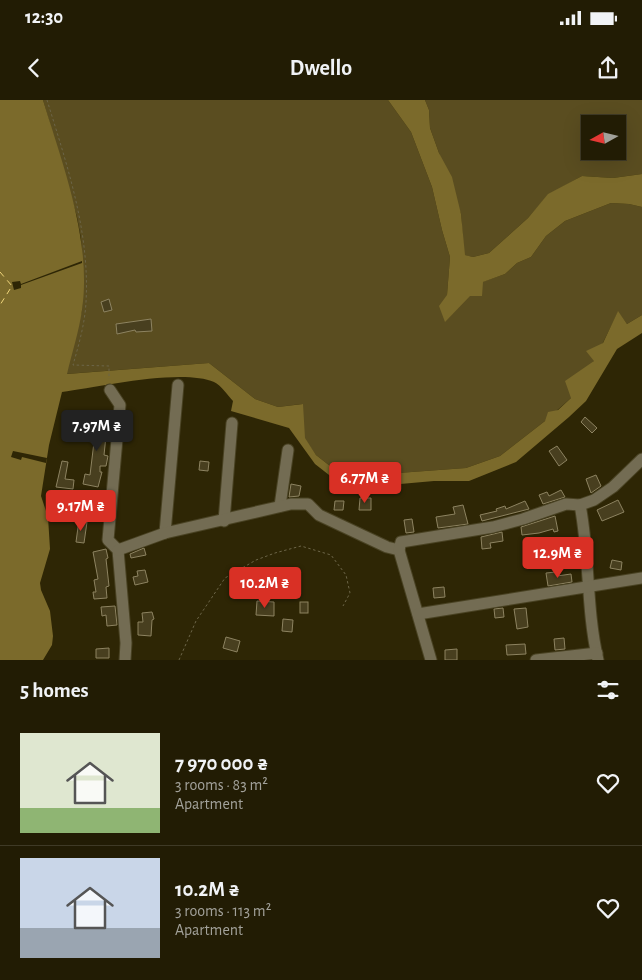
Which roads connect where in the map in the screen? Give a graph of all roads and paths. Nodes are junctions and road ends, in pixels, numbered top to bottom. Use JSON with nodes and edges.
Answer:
{"nodes":[{"id":1,"x":47,"y":100,"type":"edge"},
{"id":2,"x":178,"y":384,"type":"dead end"},
{"id":3,"x":110,"y":390,"type":"joint"},
{"id":4,"x":232,"y":423,"type":"dead end"},
{"id":5,"x":288,"y":450,"type":"dead end"},
{"id":6,"x":642,"y":459,"type":"edge"},
{"id":7,"x":580,"y":504,"type":"junction"},
{"id":8,"x":280,"y":506,"type":"junction"},
{"id":9,"x":224,"y":521,"type":"junction"},
{"id":10,"x":165,"y":533,"type":"junction"},
{"id":11,"x":118,"y":550,"type":"junction"},
{"id":12,"x":399,"y":550,"type":"junction"},
{"id":13,"x":642,"y":578,"type":"edge"},
{"id":14,"x":588,"y":586,"type":"junction"},
{"id":15,"x":343,"y":606,"type":"dead end"},
{"id":16,"x":418,"y":614,"type":"junction"},
{"id":17,"x":598,"y":657,"type":"edge"},
{"id":18,"x":125,"y":660,"type":"edge"},
{"id":19,"x":179,"y":660,"type":"edge"},
{"id":20,"x":431,"y":660,"type":"edge"},
{"id":21,"x":536,"y":660,"type":"edge"}],
"edges":[{"from":1,"to":3,"type":"path"},
{"from":2,"to":10,"type":"street"},
{"from":3,"to":11,"type":"street"},
{"from":4,"to":9,"type":"street"},
{"from":5,"to":8,"type":"street"},
{"from":6,"to":7,"type":"street"},
{"from":7,"to":12,"type":"street"},
{"from":7,"to":14,"type":"street"},
{"from":8,"to":9,"type":"street"},
{"from":8,"to":12,"type":"street"},
{"from":9,"to":10,"type":"street"},
{"from":10,"to":11,"type":"street"},
{"from":11,"to":18,"type":"street"},
{"from":12,"to":16,"type":"street"},
{"from":13,"to":14,"type":"street"},
{"from":14,"to":16,"type":"street"},
{"from":14,"to":17,"type":"street"},
{"from":15,"to":19,"type":"path"},
{"from":16,"to":20,"type":"street"},
{"from":17,"to":21,"type":"street"}]}
